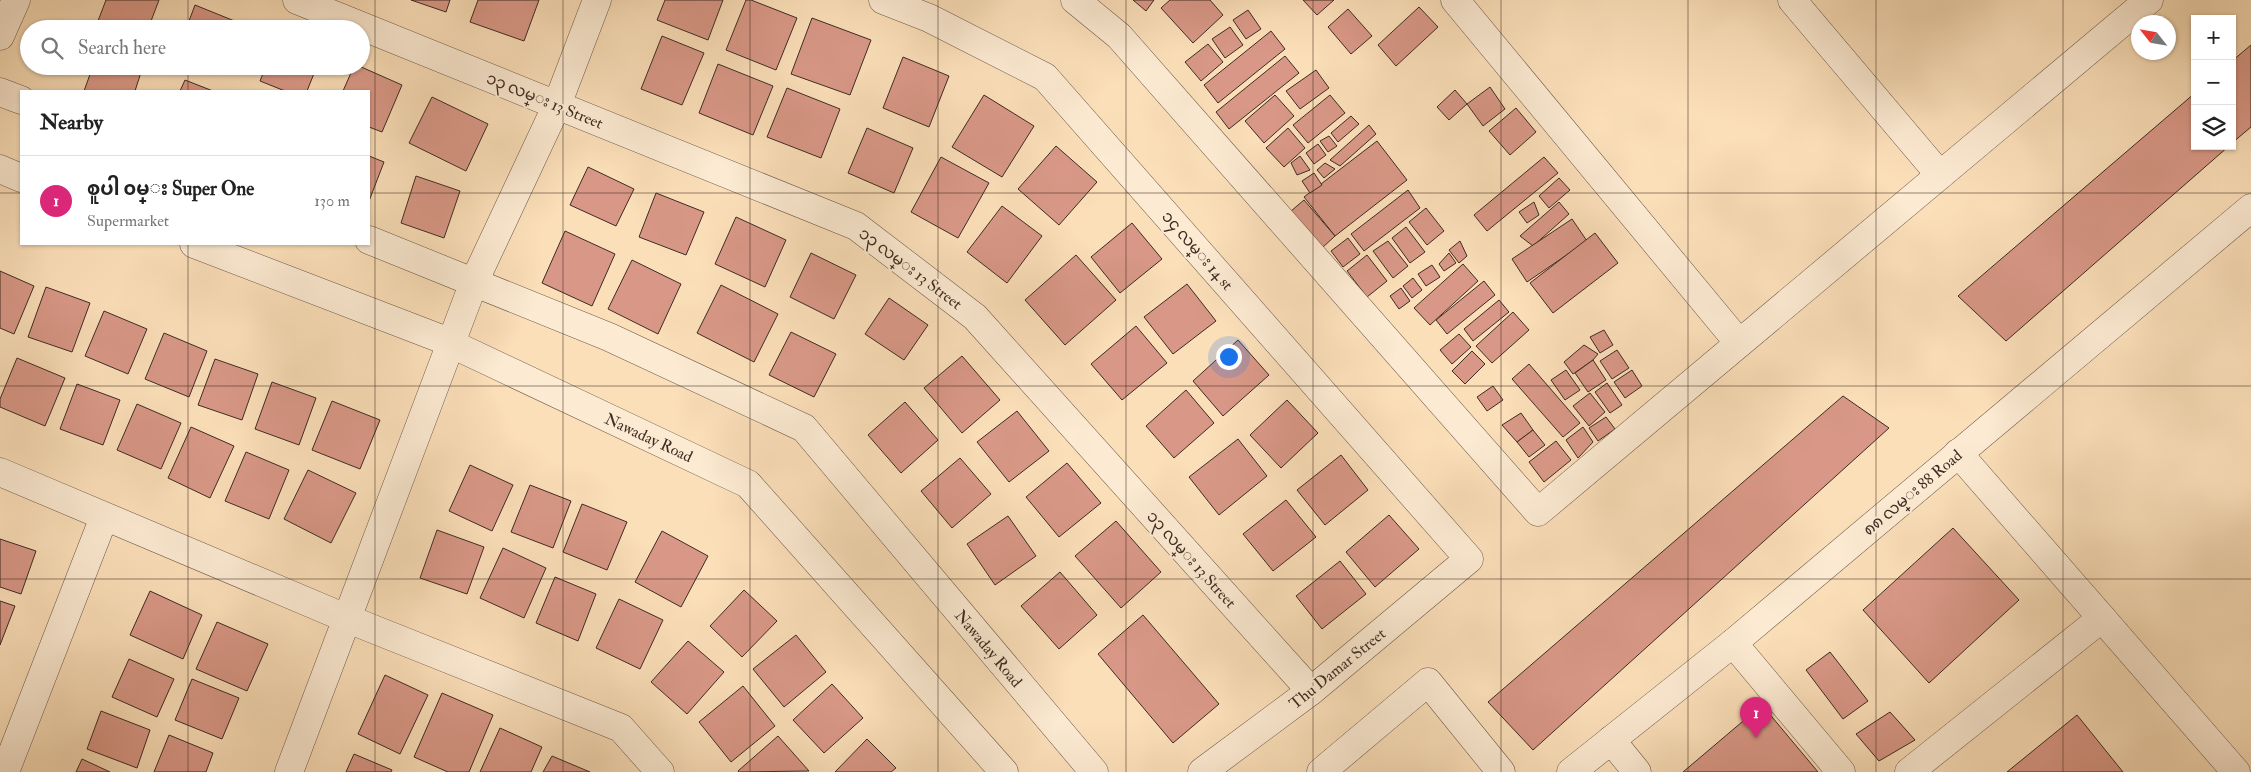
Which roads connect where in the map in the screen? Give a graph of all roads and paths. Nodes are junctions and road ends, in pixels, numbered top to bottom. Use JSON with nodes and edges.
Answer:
{"nodes":[{"id":1,"x":16,"y":0,"type":"edge"},
{"id":2,"x":297,"y":0,"type":"edge"},
{"id":3,"x":597,"y":0,"type":"edge"},
{"id":4,"x":882,"y":0,"type":"edge"},
{"id":5,"x":1074,"y":0,"type":"edge"},
{"id":6,"x":1455,"y":0,"type":"edge"},
{"id":7,"x":1792,"y":0,"type":"edge"},
{"id":8,"x":2149,"y":0,"type":"edge"},
{"id":9,"x":347,"y":20,"type":"edge"},
{"id":10,"x":370,"y":29,"type":"edge"},
{"id":11,"x":0,"y":36,"type":"edge"},
{"id":12,"x":0,"y":92,"type":"edge"},
{"id":13,"x":20,"y":100,"type":"edge"},
{"id":14,"x":557,"y":105,"type":"junction"},
{"id":15,"x":0,"y":169,"type":"edge"},
{"id":16,"x":1940,"y":175,"type":"junction"},
{"id":17,"x":20,"y":178,"type":"edge"},
{"id":18,"x":2251,"y":208,"type":"edge"},
{"id":19,"x":370,"y":240,"type":"edge"},
{"id":20,"x":197,"y":245,"type":"edge"},
{"id":21,"x":474,"y":282,"type":"junction"},
{"id":22,"x":1739,"y":343,"type":"junction"},
{"id":23,"x":451,"y":344,"type":"junction"},
{"id":24,"x":1958,"y":453,"type":"junction"},
{"id":25,"x":0,"y":472,"type":"edge"},
{"id":26,"x":104,"y":517,"type":"junction"},
{"id":27,"x":1468,"y":559,"type":"joint"},
{"id":28,"x":348,"y":618,"type":"junction"},
{"id":29,"x":2102,"y":618,"type":"junction"},
{"id":30,"x":1733,"y":643,"type":"junction"},
{"id":31,"x":1311,"y":691,"type":"junction"},
{"id":32,"x":1611,"y":740,"type":"junction"},
{"id":33,"x":5,"y":772,"type":"edge"},
{"id":34,"x":289,"y":772,"type":"edge"},
{"id":35,"x":660,"y":772,"type":"edge"},
{"id":36,"x":1004,"y":772,"type":"edge"},
{"id":37,"x":1094,"y":772,"type":"edge"},
{"id":38,"x":1202,"y":772,"type":"edge"},
{"id":39,"x":1321,"y":772,"type":"edge"},
{"id":40,"x":1501,"y":772,"type":"edge"},
{"id":41,"x":1571,"y":772,"type":"edge"},
{"id":42,"x":1637,"y":772,"type":"edge"},
{"id":43,"x":1840,"y":772,"type":"edge"},
{"id":44,"x":1909,"y":772,"type":"edge"},
{"id":45,"x":2236,"y":772,"type":"edge"}],
"edges":[{"from":1,"to":11,"type":"street"},
{"from":2,"to":9,"type":"street","name":"၁၃ လမ္း 13 Street"},
{"from":3,"to":14,"type":"street"},
{"from":4,"to":27,"type":"street","name":"၁၄ လမ္း 14 st"},
{"from":5,"to":22,"type":"street"},
{"from":6,"to":22,"type":"street"},
{"from":7,"to":16,"type":"street"},
{"from":8,"to":16,"type":"street"},
{"from":10,"to":14,"type":"street","name":"၁၃ လမ္း 13 Street"},
{"from":12,"to":13,"type":"street"},
{"from":14,"to":21,"type":"street"},
{"from":14,"to":31,"type":"street","name":"၁၃ လမ္း 13 Street"},
{"from":15,"to":17,"type":"street"},
{"from":16,"to":22,"type":"street"},
{"from":18,"to":24,"type":"street","name":"၈၈ လမ္း 88 Road"},
{"from":19,"to":21,"type":"street","name":"Nawaday Road"},
{"from":20,"to":23,"type":"street","name":"Nawaday Road"},
{"from":21,"to":23,"type":"street"},
{"from":21,"to":37,"type":"street","name":"Nawaday Road"},
{"from":23,"to":28,"type":"street"},
{"from":23,"to":36,"type":"street","name":"Nawaday Road"},
{"from":24,"to":29,"type":"street"},
{"from":24,"to":30,"type":"street","name":"၈၈ လမ္း 88 Road"},
{"from":25,"to":26,"type":"street"},
{"from":26,"to":28,"type":"street"},
{"from":26,"to":33,"type":"street"},
{"from":27,"to":31,"type":"street","name":"Thu Damar Street"},
{"from":28,"to":34,"type":"street"},
{"from":28,"to":35,"type":"street"},
{"from":29,"to":44,"type":"street"},
{"from":29,"to":45,"type":"street"},
{"from":30,"to":32,"type":"street","name":"၈၈ လမ္း 88 Road"},
{"from":30,"to":43,"type":"street"},
{"from":31,"to":38,"type":"street","name":"Thu Damar Street"},
{"from":32,"to":41,"type":"street","name":"၈၈ လမ္း 88 Road"},
{"from":32,"to":42,"type":"street"},
{"from":39,"to":40,"type":"street"}]}
